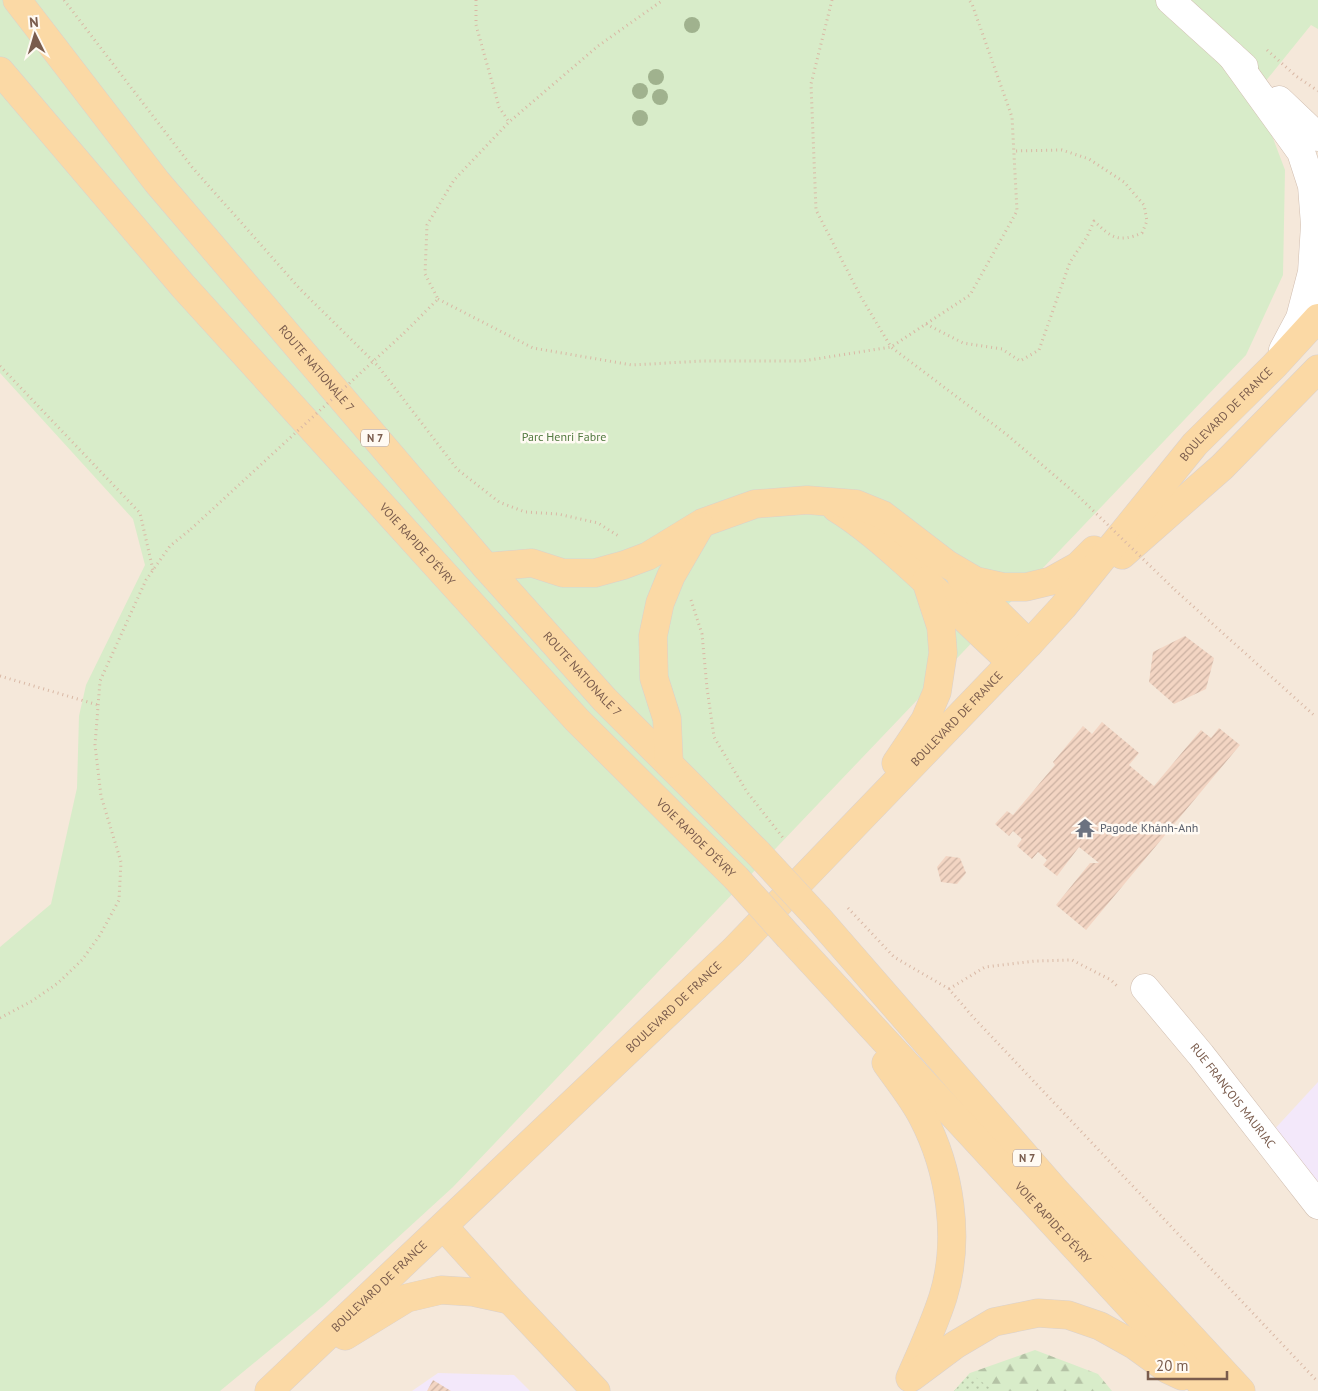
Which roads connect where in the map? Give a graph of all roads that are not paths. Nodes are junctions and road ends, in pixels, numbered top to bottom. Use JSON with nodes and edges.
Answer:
{"nodes":[{"id":1,"x":17,"y":0,"type":"edge"},
{"id":2,"x":1170,"y":0,"type":"edge"},
{"id":3,"x":1231,"y":55,"type":"junction"},
{"id":4,"x":0,"y":71,"type":"edge"},
{"id":5,"x":1318,"y":116,"type":"edge"},
{"id":6,"x":1318,"y":137,"type":"edge"},
{"id":7,"x":1318,"y":318,"type":"edge"},
{"id":8,"x":1274,"y":366,"type":"junction"},
{"id":9,"x":1318,"y":369,"type":"edge"},
{"id":10,"x":1195,"y":444,"type":"junction"},
{"id":11,"x":826,"y":503,"type":"junction"},
{"id":12,"x":702,"y":523,"type":"junction"},
{"id":13,"x":947,"y":564,"type":"junction"},
{"id":14,"x":486,"y":567,"type":"junction"},
{"id":15,"x":926,"y":581,"type":"junction"},
{"id":16,"x":1063,"y":607,"type":"junction"},
{"id":17,"x":1020,"y":653,"type":"junction"},
{"id":18,"x":669,"y":764,"type":"junction"},
{"id":19,"x":856,"y":824,"type":"junction"},
{"id":20,"x":758,"y":854,"type":"joint"},
{"id":21,"x":814,"y":964,"type":"junction"},
{"id":22,"x":1145,"y":988,"type":"road end"},
{"id":23,"x":1318,"y":1205,"type":"edge"},
{"id":24,"x":444,"y":1227,"type":"junction"},
{"id":25,"x":510,"y":1300,"type":"junction"},
{"id":26,"x":297,"y":1366,"type":"junction"},
{"id":27,"x":903,"y":1384,"type":"edge"},
{"id":28,"x":1206,"y":1389,"type":"edge"},
{"id":29,"x":269,"y":1391,"type":"edge"},
{"id":30,"x":596,"y":1391,"type":"edge"},
{"id":31,"x":1241,"y":1391,"type":"edge"}],
"edges":[{"from":1,"to":14,"type":"main road","name":"ROUTE NATIONALE 7","number":"N 7"},
{"from":2,"to":3,"type":"street"},
{"from":3,"to":5,"type":"street"},
{"from":3,"to":6,"type":"street"},
{"from":3,"to":8,"type":"street"},
{"from":4,"to":21,"type":"main road","name":"VOIE RAPIDE D'ÉVRY","number":"N 7","bridge":true},
{"from":7,"to":8,"type":"main road","name":"BOULEVARD DE FRANCE"},
{"from":8,"to":10,"type":"main road","name":"BOULEVARD DE FRANCE"},
{"from":9,"to":16,"type":"main road","name":"BOULEVARD DE FRANCE"},
{"from":10,"to":13,"type":"main road"},
{"from":10,"to":16,"type":"main road","name":"BOULEVARD DE FRANCE"},
{"from":11,"to":12,"type":"main road"},
{"from":11,"to":13,"type":"main road"},
{"from":11,"to":15,"type":"main road"},
{"from":12,"to":14,"type":"main road"},
{"from":12,"to":18,"type":"main road"},
{"from":13,"to":17,"type":"main road"},
{"from":14,"to":18,"type":"main road","name":"ROUTE NATIONALE 7","number":"N 7"},
{"from":15,"to":17,"type":"main road"},
{"from":15,"to":19,"type":"main road"},
{"from":16,"to":17,"type":"main road","name":"BOULEVARD DE FRANCE"},
{"from":17,"to":19,"type":"main road","name":"BOULEVARD DE FRANCE"},
{"from":18,"to":20,"type":"main road","name":"ROUTE NATIONALE 7","number":"N 7"},
{"from":19,"to":24,"type":"main road","name":"BOULEVARD DE FRANCE"},
{"from":20,"to":31,"type":"main road","name":"VOIE RAPIDE D'ÉVRY","number":"N 7","bridge":true},
{"from":21,"to":27,"type":"main road"},
{"from":21,"to":28,"type":"main road","name":"VOIE RAPIDE D'ÉVRY","number":"N 7"},
{"from":22,"to":23,"type":"street","name":"RUE FRANÇOIS MAURIAC"},
{"from":24,"to":25,"type":"main road"},
{"from":24,"to":26,"type":"main road","name":"BOULEVARD DE FRANCE"},
{"from":25,"to":26,"type":"main road"},
{"from":25,"to":30,"type":"main road"},
{"from":26,"to":29,"type":"main road","name":"BOULEVARD DE FRANCE"},
{"from":27,"to":28,"type":"main road"}]}
